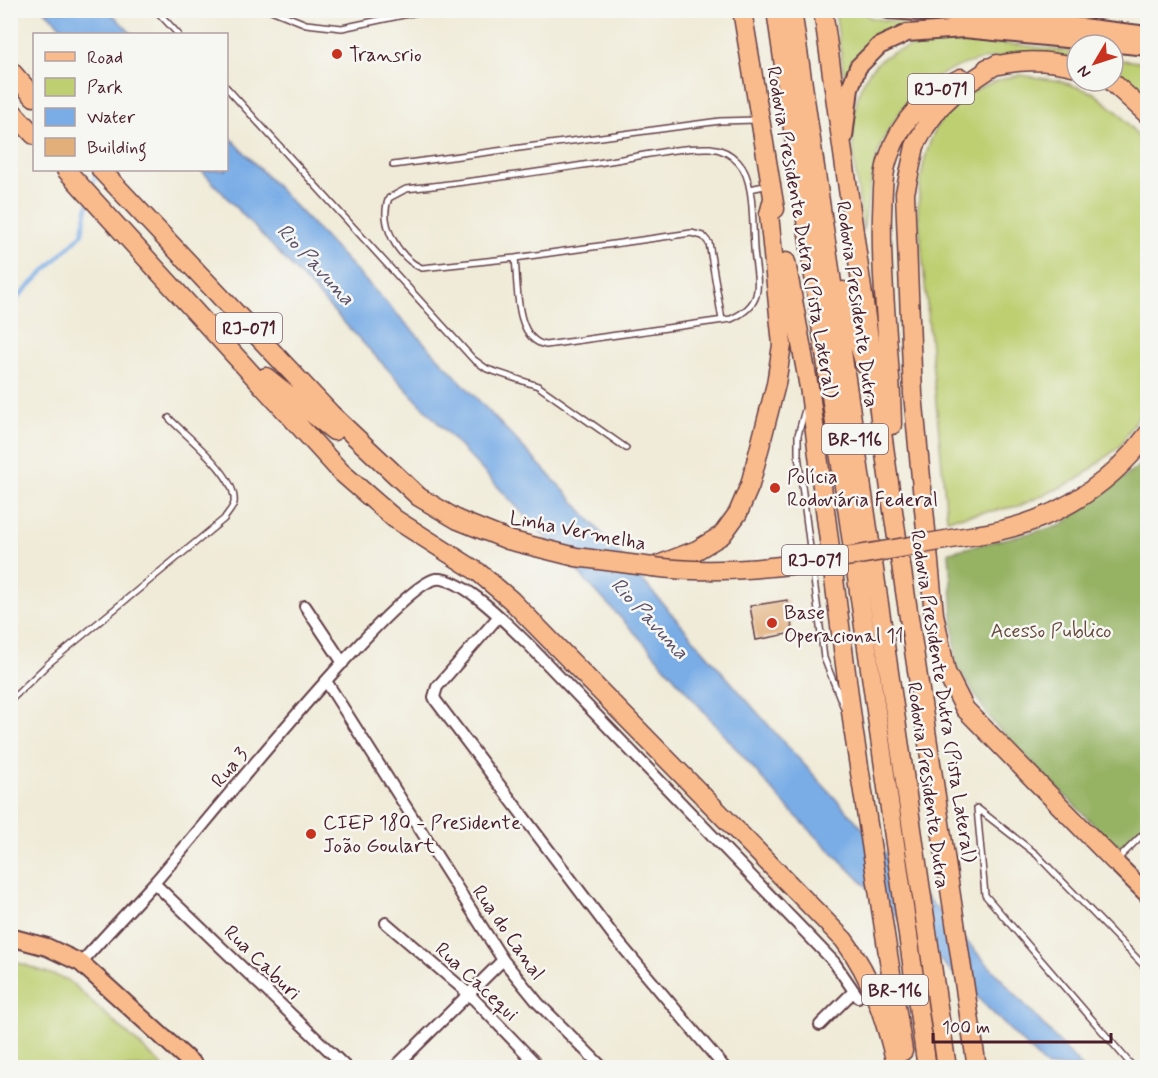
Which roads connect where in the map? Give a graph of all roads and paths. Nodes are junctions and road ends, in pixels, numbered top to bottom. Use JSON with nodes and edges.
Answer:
{"nodes":[{"id":1,"x":156,"y":10,"type":"edge"},
{"id":2,"x":271,"y":10,"type":"edge"},
{"id":3,"x":427,"y":10,"type":"edge"},
{"id":4,"x":742,"y":10,"type":"edge"},
{"id":5,"x":776,"y":10,"type":"edge"},
{"id":6,"x":792,"y":10,"type":"edge"},
{"id":7,"x":823,"y":10,"type":"edge"},
{"id":8,"x":888,"y":10,"type":"edge"},
{"id":9,"x":177,"y":33,"type":"edge"},
{"id":10,"x":1148,"y":34,"type":"edge"},
{"id":11,"x":797,"y":45,"type":"junction"},
{"id":12,"x":1148,"y":47,"type":"edge"},
{"id":13,"x":997,"y":64,"type":"junction"},
{"id":14,"x":1065,"y":65,"type":"edge"},
{"id":15,"x":10,"y":70,"type":"edge"},
{"id":16,"x":228,"y":89,"type":"edge"},
{"id":17,"x":1124,"y":93,"type":"edge"},
{"id":18,"x":33,"y":96,"type":"edge"},
{"id":19,"x":10,"y":108,"type":"edge"},
{"id":20,"x":1148,"y":115,"type":"edge"},
{"id":21,"x":759,"y":120,"type":"junction"},
{"id":22,"x":33,"y":134,"type":"edge"},
{"id":23,"x":842,"y":149,"type":"junction"},
{"id":24,"x":393,"y":165,"type":"dead end"},
{"id":25,"x":102,"y":171,"type":"edge"},
{"id":26,"x":71,"y":175,"type":"edge"},
{"id":27,"x":750,"y":189,"type":"junction"},
{"id":28,"x":772,"y":192,"type":"junction"},
{"id":29,"x":515,"y":258,"type":"junction"},
{"id":30,"x":722,"y":320,"type":"junction"},
{"id":31,"x":225,"y":343,"type":"junction"},
{"id":32,"x":876,"y":385,"type":"junction"},
{"id":33,"x":169,"y":418,"type":"dead end"},
{"id":34,"x":1148,"y":434,"type":"edge"},
{"id":35,"x":626,"y":448,"type":"dead end"},
{"id":36,"x":382,"y":465,"type":"junction"},
{"id":37,"x":894,"y":518,"type":"junction"},
{"id":38,"x":653,"y":567,"type":"junction"},
{"id":39,"x":305,"y":606,"type":"dead end"},
{"id":40,"x":499,"y":616,"type":"junction"},
{"id":41,"x":343,"y":663,"type":"junction"},
{"id":42,"x":326,"y":681,"type":"junction"},
{"id":43,"x":10,"y":701,"type":"edge"},
{"id":44,"x":1148,"y":830,"type":"edge"},
{"id":45,"x":1115,"y":862,"type":"junction"},
{"id":46,"x":154,"y":883,"type":"junction"},
{"id":47,"x":1148,"y":895,"type":"edge"},
{"id":48,"x":386,"y":923,"type":"dead end"},
{"id":49,"x":10,"y":936,"type":"edge"},
{"id":50,"x":503,"y":960,"type":"junction"},
{"id":51,"x":81,"y":963,"type":"junction"},
{"id":52,"x":1148,"y":970,"type":"edge"},
{"id":53,"x":470,"y":995,"type":"junction"},
{"id":54,"x":820,"y":1025,"type":"dead end"},
{"id":55,"x":197,"y":1068,"type":"edge"},
{"id":56,"x":347,"y":1068,"type":"edge"},
{"id":57,"x":394,"y":1068,"type":"edge"},
{"id":58,"x":540,"y":1068,"type":"edge"},
{"id":59,"x":603,"y":1068,"type":"edge"},
{"id":60,"x":725,"y":1068,"type":"edge"},
{"id":61,"x":897,"y":1068,"type":"edge"},
{"id":62,"x":905,"y":1068,"type":"edge"},
{"id":63,"x":927,"y":1068,"type":"edge"},
{"id":64,"x":947,"y":1068,"type":"edge"},
{"id":65,"x":978,"y":1068,"type":"edge"},
{"id":66,"x":1134,"y":1068,"type":"edge"}],
"edges":[{"from":1,"to":9,"type":"lane"},
{"from":2,"to":3,"type":"lane"},
{"from":4,"to":21,"type":"highway","name":"Rodovia Presidente Dutra (Pista Lateral)","number":"BR-116"},
{"from":5,"to":63,"type":"highway","name":"Rodovia Presidente Dutra","number":"BR-116"},
{"from":6,"to":11,"type":"highway","name":"Rodovia Presidente Dutra","number":"BR-116"},
{"from":7,"to":23,"type":"highway","name":"Rodovia Presidente Dutra (Pista Lateral)","number":"BR-116"},
{"from":8,"to":10,"type":"main road"},
{"from":11,"to":32,"type":"highway"},
{"from":11,"to":64,"type":"highway","name":"Rodovia Presidente Dutra","number":"BR-116"},
{"from":12,"to":23,"type":"main road"},
{"from":13,"to":14,"type":"highway","number":"RJ-071"},
{"from":13,"to":37,"type":"highway","number":"RJ-071"},
{"from":13,"to":45,"type":"highway"},
{"from":15,"to":18,"type":"highway"},
{"from":16,"to":35,"type":"lane"},
{"from":17,"to":20,"type":"highway"},
{"from":19,"to":22,"type":"highway"},
{"from":21,"to":24,"type":"lane"},
{"from":21,"to":28,"type":"highway","name":"Rodovia Presidente Dutra (Pista Lateral)","number":"BR-116"},
{"from":23,"to":32,"type":"highway","name":"Rodovia Presidente Dutra (Pista Lateral)","number":"BR-116"},
{"from":25,"to":36,"type":"highway","name":"Linha Vermelha","number":"RJ-071"},
{"from":26,"to":31,"type":"highway","number":"RJ-071"},
{"from":27,"to":28,"type":"lane"},
{"from":27,"to":29,"type":"lane"},
{"from":27,"to":30,"type":"lane"},
{"from":28,"to":38,"type":"highway","number":"RJ-071"},
{"from":28,"to":62,"type":"highway","name":"Rodovia Presidente Dutra (Pista Lateral)","number":"BR-116"},
{"from":29,"to":30,"type":"lane"},
{"from":29,"to":30,"type":"lane"},
{"from":31,"to":36,"type":"highway"},
{"from":31,"to":61,"type":"highway"},
{"from":32,"to":37,"type":"highway","name":"Rodovia Presidente Dutra (Pista Lateral)","number":"BR-116"},
{"from":33,"to":43,"type":"lane"},
{"from":34,"to":38,"type":"highway","name":"Linha Vermelha","number":"RJ-071","bridge":true},
{"from":36,"to":38,"type":"highway","name":"Linha Vermelha","number":"RJ-071"},
{"from":37,"to":65,"type":"highway","name":"Rodovia Presidente Dutra (Pista Lateral)","number":"BR-116"},
{"from":39,"to":41,"type":"street"},
{"from":40,"to":41,"type":"street","name":"Rua 3"},
{"from":40,"to":54,"type":"street","name":"Rua 3"},
{"from":40,"to":60,"type":"street"},
{"from":41,"to":42,"type":"street","name":"Rua 3"},
{"from":42,"to":46,"type":"street","name":"Rua 3"},
{"from":42,"to":50,"type":"street","name":"Rua do Canal"},
{"from":44,"to":45,"type":"lane"},
{"from":45,"to":47,"type":"main road"},
{"from":46,"to":51,"type":"street","name":"Rua 3"},
{"from":46,"to":56,"type":"street","name":"Rua Caburi"},
{"from":48,"to":53,"type":"street","name":"Rua Cacequi"},
{"from":49,"to":51,"type":"main road"},
{"from":50,"to":53,"type":"street"},
{"from":50,"to":59,"type":"street","name":"Rua do Canal"},
{"from":51,"to":55,"type":"main road"},
{"from":52,"to":66,"type":"lane"},
{"from":53,"to":57,"type":"street"},
{"from":53,"to":58,"type":"street","name":"Rua Cacequi"}]}
